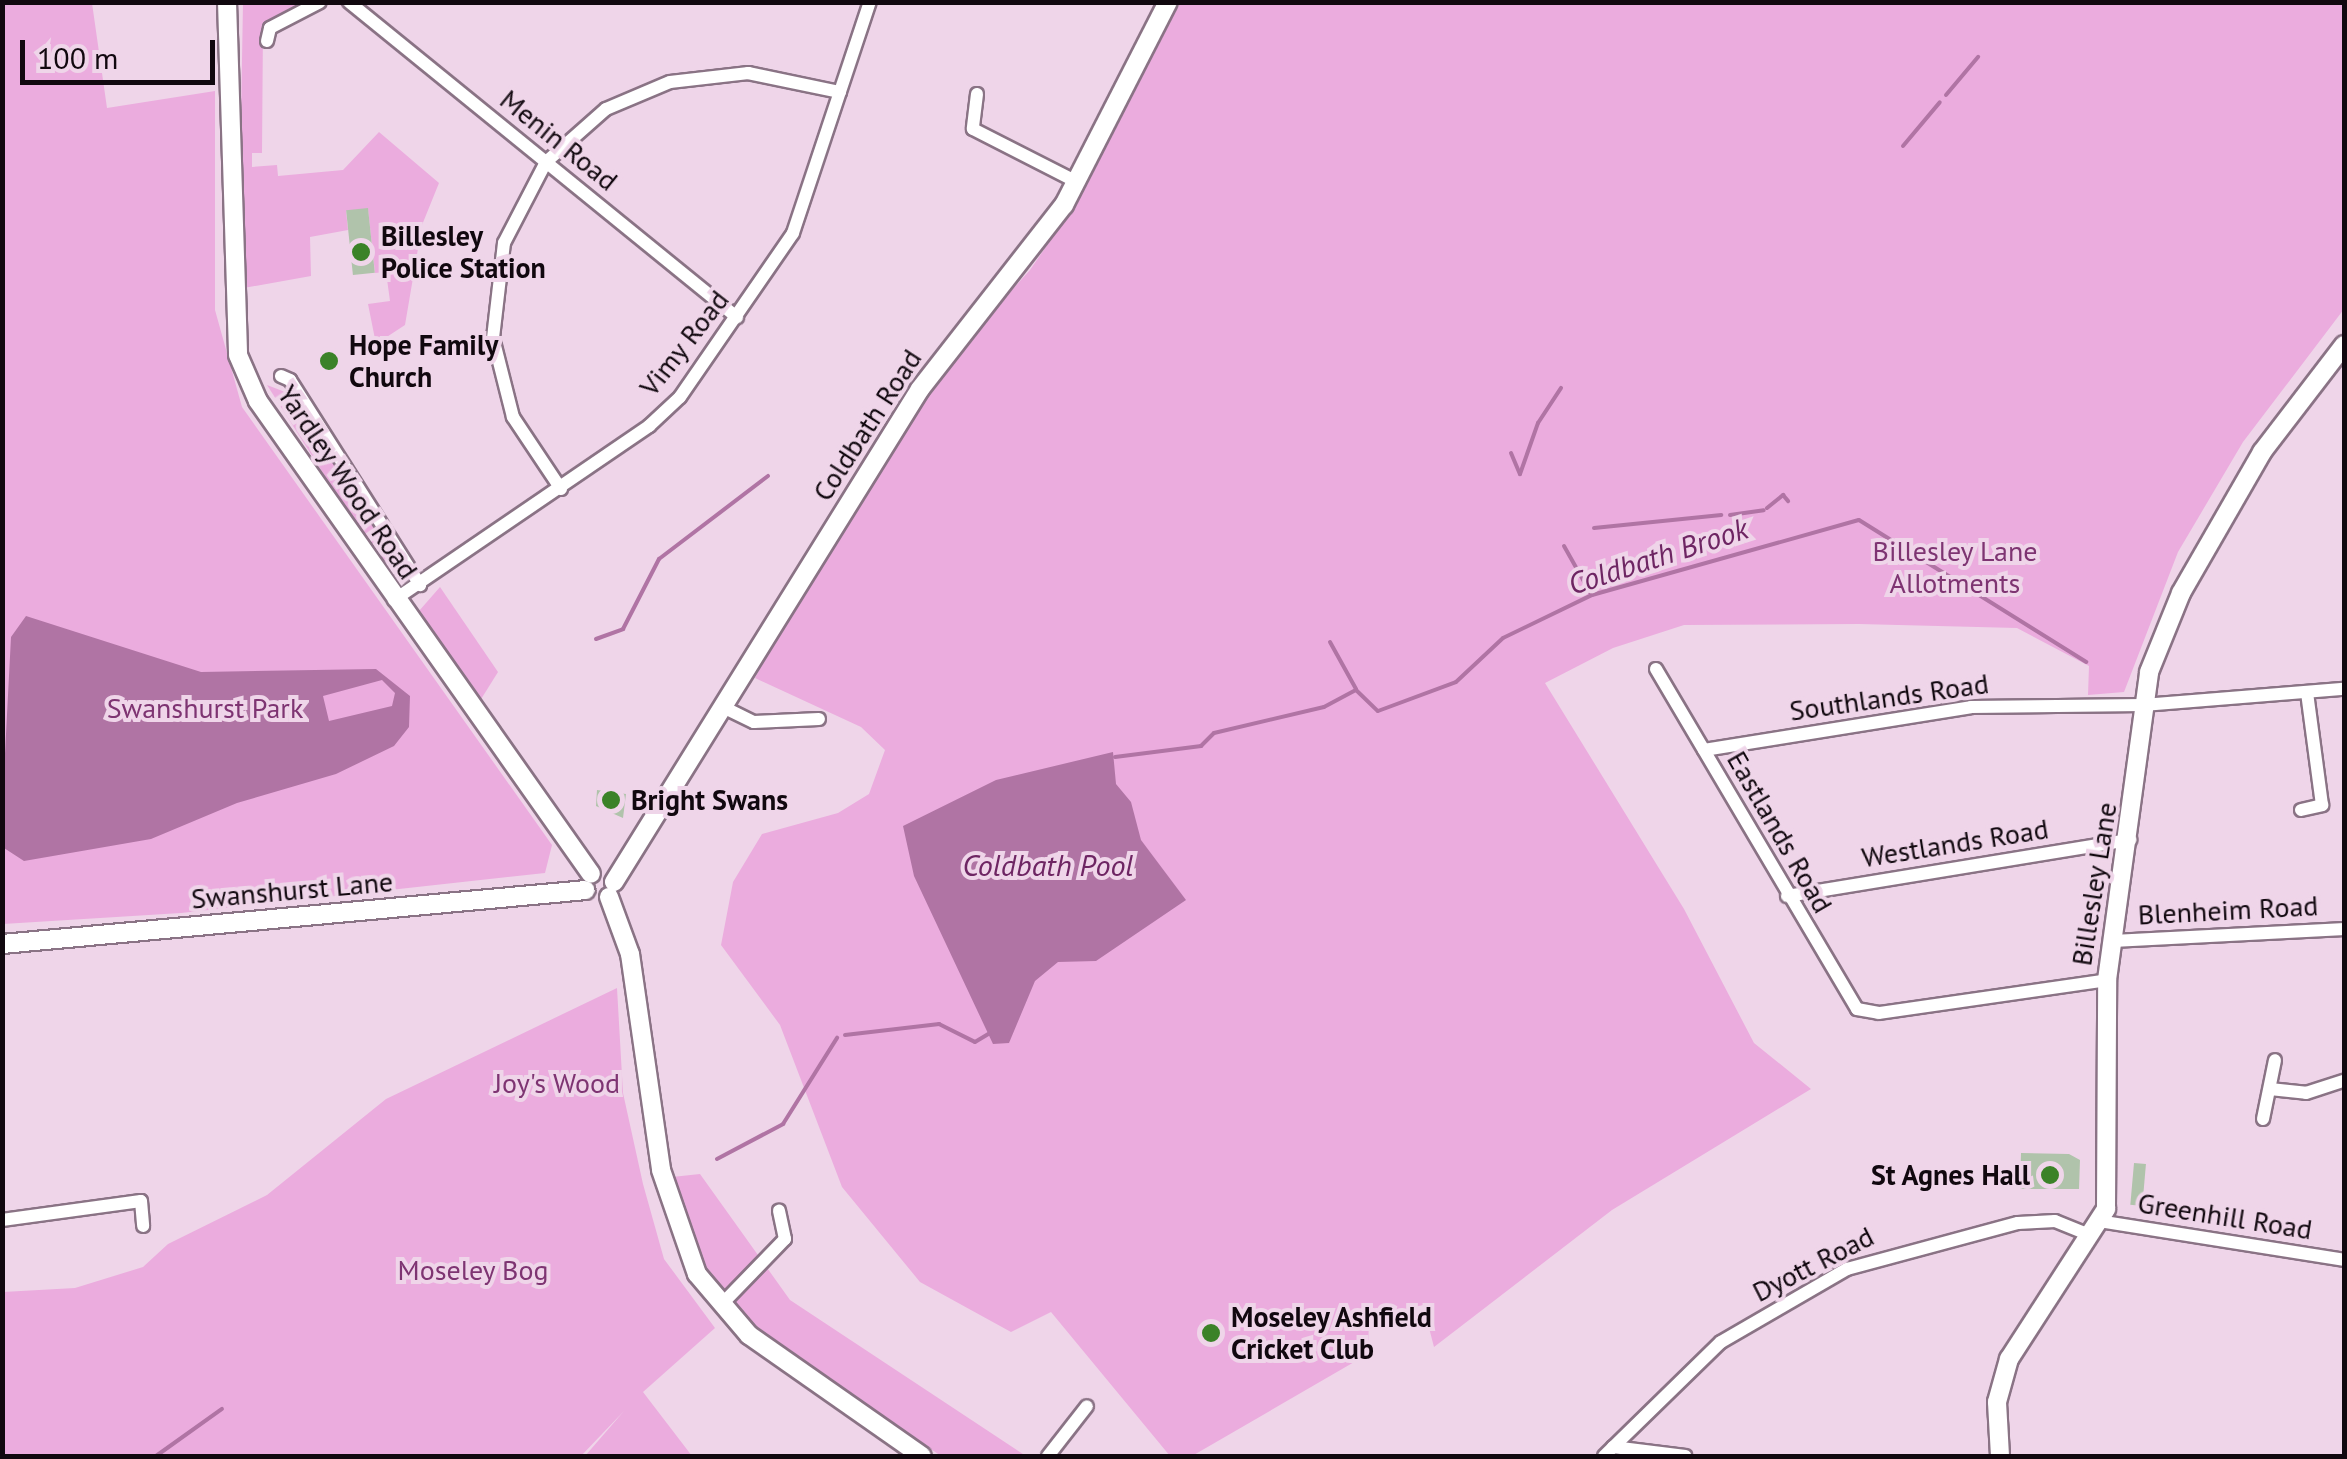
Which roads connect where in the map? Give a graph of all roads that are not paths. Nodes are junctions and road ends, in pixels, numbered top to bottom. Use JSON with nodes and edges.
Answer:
{"nodes":[{"id":1,"x":227,"y":2,"type":"edge"},
{"id":2,"x":320,"y":2,"type":"edge"},
{"id":3,"x":350,"y":2,"type":"edge"},
{"id":4,"x":870,"y":2,"type":"edge"},
{"id":5,"x":1168,"y":2,"type":"edge"},
{"id":6,"x":267,"y":41,"type":"dead end"},
{"id":7,"x":840,"y":92,"type":"junction"},
{"id":8,"x":977,"y":94,"type":"dead end"},
{"id":9,"x":546,"y":162,"type":"junction"},
{"id":10,"x":1077,"y":182,"type":"junction"},
{"id":11,"x":737,"y":317,"type":"junction"},
{"id":12,"x":2344,"y":346,"type":"edge"},
{"id":13,"x":281,"y":376,"type":"dead end"},
{"id":14,"x":560,"y":489,"type":"junction"},
{"id":15,"x":420,"y":585,"type":"junction"},
{"id":16,"x":394,"y":600,"type":"junction"},
{"id":17,"x":1656,"y":670,"type":"dead end"},
{"id":18,"x":2344,"y":688,"type":"edge"},
{"id":19,"x":2306,"y":692,"type":"junction"},
{"id":20,"x":2143,"y":705,"type":"junction"},
{"id":21,"x":725,"y":708,"type":"junction"},
{"id":22,"x":819,"y":719,"type":"dead end"},
{"id":23,"x":1704,"y":750,"type":"junction"},
{"id":24,"x":2301,"y":810,"type":"dead end"},
{"id":25,"x":2130,"y":840,"type":"junction"},
{"id":26,"x":589,"y":882,"type":"junction"},
{"id":27,"x":611,"y":890,"type":"junction"},
{"id":28,"x":1788,"y":896,"type":"junction"},
{"id":29,"x":2344,"y":929,"type":"edge"},
{"id":30,"x":2114,"y":941,"type":"junction"},
{"id":31,"x":2,"y":944,"type":"edge"},
{"id":32,"x":2107,"y":980,"type":"junction"},
{"id":33,"x":2275,"y":1060,"type":"dead end"},
{"id":34,"x":2344,"y":1081,"type":"edge"},
{"id":35,"x":2270,"y":1090,"type":"junction"},
{"id":36,"x":2263,"y":1118,"type":"dead end"},
{"id":37,"x":779,"y":1210,"type":"dead end"},
{"id":38,"x":2,"y":1220,"type":"edge"},
{"id":39,"x":143,"y":1226,"type":"dead end"},
{"id":40,"x":2094,"y":1228,"type":"junction"},
{"id":41,"x":2344,"y":1260,"type":"edge"},
{"id":42,"x":721,"y":1305,"type":"junction"},
{"id":43,"x":1087,"y":1406,"type":"dead end"},
{"id":44,"x":1609,"y":1452,"type":"edge"},
{"id":45,"x":922,"y":1456,"type":"edge"},
{"id":46,"x":1048,"y":1456,"type":"edge"},
{"id":47,"x":1684,"y":1456,"type":"edge"},
{"id":48,"x":2000,"y":1456,"type":"edge"}],
"edges":[{"from":1,"to":16,"type":"street","name":"Yardley Wood Road"},
{"from":2,"to":6,"type":"street"},
{"from":3,"to":9,"type":"street","name":"Menin Road"},
{"from":4,"to":7,"type":"street","name":"Vimy Road"},
{"from":5,"to":10,"type":"street","name":"Coldbath Road"},
{"from":7,"to":9,"type":"street"},
{"from":7,"to":11,"type":"street","name":"Vimy Road"},
{"from":8,"to":10,"type":"street"},
{"from":9,"to":11,"type":"street","name":"Menin Road"},
{"from":9,"to":14,"type":"street"},
{"from":10,"to":21,"type":"street","name":"Coldbath Road"},
{"from":11,"to":14,"type":"street","name":"Vimy Road"},
{"from":12,"to":20,"type":"street","name":"Billesley Lane"},
{"from":13,"to":15,"type":"street","name":"Yardley Wood Road"},
{"from":14,"to":15,"type":"street","name":"Vimy Road"},
{"from":15,"to":16,"type":"street","name":"Vimy Road"},
{"from":16,"to":26,"type":"street","name":"Yardley Wood Road"},
{"from":17,"to":23,"type":"street","name":"Eastlands Road"},
{"from":18,"to":19,"type":"street","name":"Southlands Road"},
{"from":19,"to":20,"type":"street","name":"Southlands Road"},
{"from":19,"to":24,"type":"street"},
{"from":20,"to":23,"type":"street","name":"Southlands Road"},
{"from":20,"to":25,"type":"street","name":"Billesley Lane"},
{"from":21,"to":22,"type":"street"},
{"from":21,"to":27,"type":"street","name":"Coldbath Road"},
{"from":23,"to":28,"type":"street","name":"Eastlands Road"},
{"from":25,"to":28,"type":"street","name":"Westlands Road"},
{"from":25,"to":30,"type":"street","name":"Billesley Lane"},
{"from":26,"to":27,"type":"street"},
{"from":26,"to":31,"type":"street","name":"Swanshurst Lane"},
{"from":27,"to":42,"type":"street"},
{"from":28,"to":32,"type":"street","name":"Eastlands Road"},
{"from":29,"to":30,"type":"street","name":"Blenheim Road"},
{"from":30,"to":32,"type":"street","name":"Billesley Lane"},
{"from":32,"to":40,"type":"street","name":"Billesley Lane"},
{"from":33,"to":35,"type":"street"},
{"from":34,"to":35,"type":"street"},
{"from":35,"to":36,"type":"street"},
{"from":37,"to":42,"type":"street"},
{"from":38,"to":39,"type":"street"},
{"from":40,"to":41,"type":"street","name":"Greenhill Road"},
{"from":40,"to":44,"type":"street","name":"Dyott Road"},
{"from":40,"to":48,"type":"street","name":"Billesley Lane"},
{"from":42,"to":45,"type":"street"},
{"from":43,"to":46,"type":"street"},
{"from":44,"to":47,"type":"street"}]}
